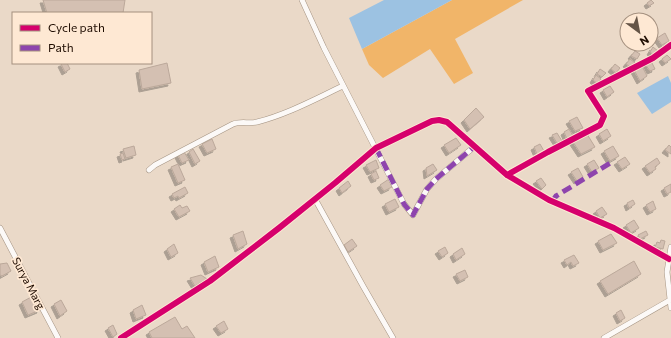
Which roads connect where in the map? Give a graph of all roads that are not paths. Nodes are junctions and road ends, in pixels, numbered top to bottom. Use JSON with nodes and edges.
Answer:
{"nodes":[{"id":1,"x":302,"y":0,"type":"edge"},
{"id":2,"x":671,"y":45,"type":"edge"},
{"id":3,"x":343,"y":86,"type":"junction"},
{"id":4,"x":475,"y":146,"type":"junction"},
{"id":5,"x":376,"y":148,"type":"junction"},
{"id":6,"x":149,"y":170,"type":"dead end"},
{"id":7,"x":507,"y":175,"type":"junction"},
{"id":8,"x":316,"y":199,"type":"junction"},
{"id":9,"x":0,"y":228,"type":"edge"},
{"id":10,"x":671,"y":247,"type":"edge"},
{"id":11,"x":669,"y":259,"type":"junction"},
{"id":12,"x":669,"y":272,"type":"edge"},
{"id":13,"x":670,"y":300,"type":"junction"},
{"id":14,"x":671,"y":308,"type":"edge"},
{"id":15,"x":58,"y":338,"type":"edge"},
{"id":16,"x":121,"y":338,"type":"edge"},
{"id":17,"x":393,"y":338,"type":"edge"},
{"id":18,"x":604,"y":338,"type":"edge"}],
"edges":[{"from":1,"to":3,"type":"street"},
{"from":2,"to":7,"type":"street"},
{"from":3,"to":5,"type":"street"},
{"from":3,"to":6,"type":"street"},
{"from":4,"to":5,"type":"street"},
{"from":4,"to":5,"type":"street"},
{"from":4,"to":7,"type":"street"},
{"from":5,"to":8,"type":"street"},
{"from":7,"to":11,"type":"street"},
{"from":8,"to":16,"type":"street"},
{"from":8,"to":17,"type":"street"},
{"from":9,"to":15,"type":"street","name":"Surya Marg"},
{"from":10,"to":11,"type":"street"},
{"from":11,"to":12,"type":"street"},
{"from":12,"to":13,"type":"street"},
{"from":13,"to":14,"type":"street"},
{"from":13,"to":18,"type":"street"}]}
